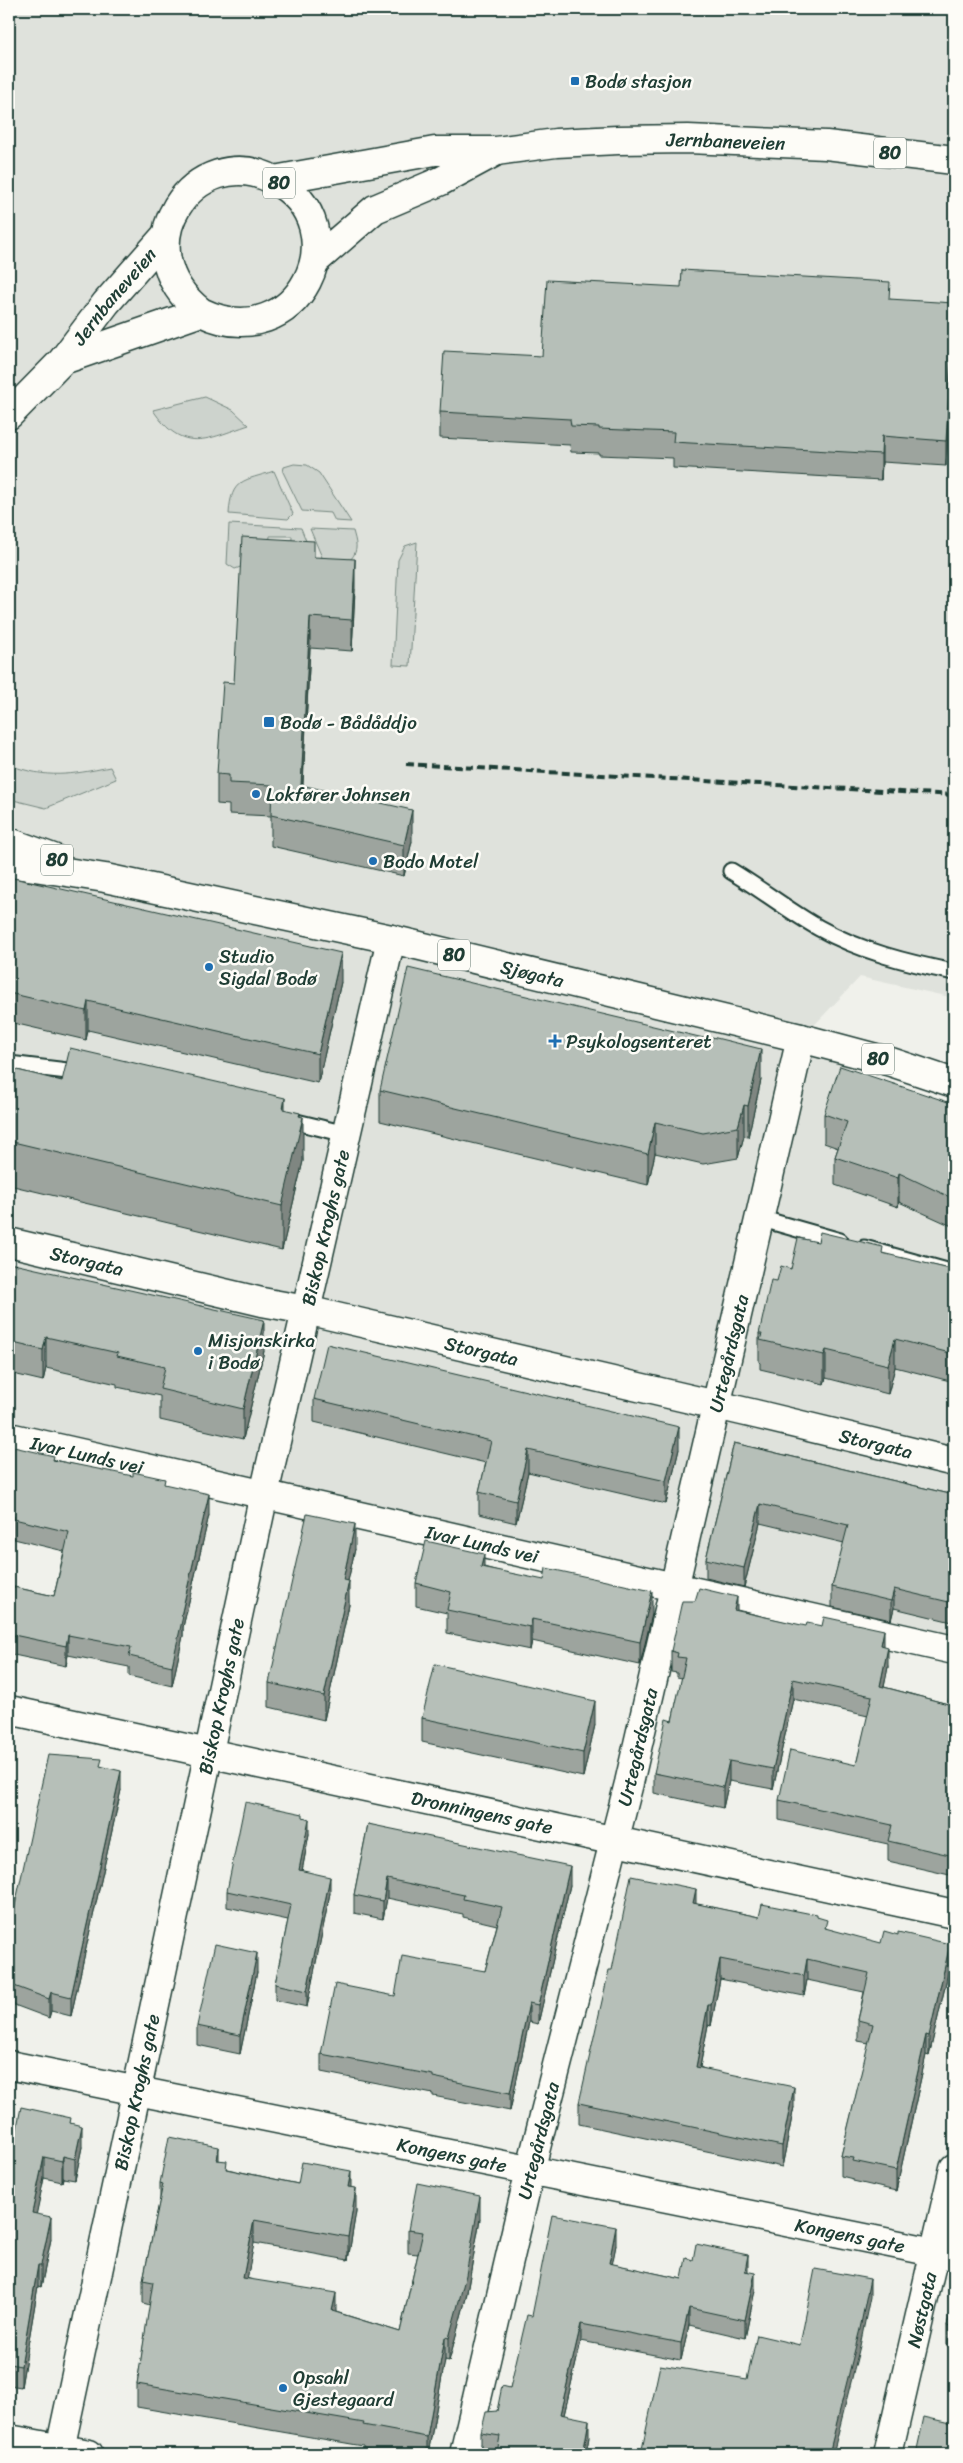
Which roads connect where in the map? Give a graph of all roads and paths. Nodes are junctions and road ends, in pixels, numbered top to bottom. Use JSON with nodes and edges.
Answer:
{"nodes":[{"id":1,"x":496,"y":151,"type":"junction"},
{"id":2,"x":954,"y":160,"type":"edge"},
{"id":3,"x":274,"y":180,"type":"junction"},
{"id":4,"x":166,"y":235,"type":"junction"},
{"id":5,"x":314,"y":262,"type":"junction"},
{"id":6,"x":201,"y":312,"type":"junction"},
{"id":7,"x":63,"y":360,"type":"junction"},
{"id":8,"x":9,"y":415,"type":"edge"},
{"id":9,"x":9,"y":842,"type":"edge"},
{"id":10,"x":9,"y":863,"type":"edge"},
{"id":11,"x":731,"y":871,"type":"dead end"},
{"id":12,"x":105,"y":878,"type":"junction"},
{"id":13,"x":391,"y":939,"type":"junction"},
{"id":14,"x":954,"y":972,"type":"edge"},
{"id":15,"x":802,"y":1038,"type":"junction"},
{"id":16,"x":9,"y":1064,"type":"edge"},
{"id":17,"x":103,"y":1077,"type":"edge"},
{"id":18,"x":954,"y":1083,"type":"edge"},
{"id":19,"x":271,"y":1116,"type":"edge"},
{"id":20,"x":346,"y":1134,"type":"junction"},
{"id":21,"x":759,"y":1218,"type":"junction"},
{"id":22,"x":9,"y":1242,"type":"edge"},
{"id":23,"x":954,"y":1273,"type":"edge"},
{"id":24,"x":306,"y":1310,"type":"junction"},
{"id":25,"x":715,"y":1406,"type":"junction"},
{"id":26,"x":9,"y":1437,"type":"edge"},
{"id":27,"x":954,"y":1462,"type":"edge"},
{"id":28,"x":264,"y":1494,"type":"junction"},
{"id":29,"x":673,"y":1588,"type":"junction"},
{"id":30,"x":954,"y":1650,"type":"edge"},
{"id":31,"x":9,"y":1710,"type":"edge"},
{"id":32,"x":210,"y":1753,"type":"junction"},
{"id":33,"x":614,"y":1840,"type":"junction"},
{"id":34,"x":954,"y":1914,"type":"edge"},
{"id":35,"x":9,"y":2066,"type":"edge"},
{"id":36,"x":136,"y":2092,"type":"junction"},
{"id":37,"x":954,"y":2168,"type":"edge"},
{"id":38,"x":530,"y":2172,"type":"junction"},
{"id":39,"x":945,"y":2254,"type":"edge"},
{"id":40,"x":9,"y":2439,"type":"edge"},
{"id":41,"x":60,"y":2452,"type":"edge"},
{"id":42,"x":89,"y":2454,"type":"edge"},
{"id":43,"x":464,"y":2454,"type":"edge"},
{"id":44,"x":888,"y":2454,"type":"edge"}],
"edges":[{"from":1,"to":2,"type":"main road","name":"Jernbaneveien","number":"80"},
{"from":1,"to":3,"type":"main road","name":"Jernbaneveien","number":"80"},
{"from":1,"to":5,"type":"main road","name":"Jernbaneveien","number":"80"},
{"from":3,"to":4,"type":"main road","name":"Jernbaneveien","number":"80"},
{"from":3,"to":5,"type":"main road","name":"Jernbaneveien","number":"80"},
{"from":4,"to":6,"type":"main road","name":"Jernbaneveien","number":"80"},
{"from":4,"to":7,"type":"main road","name":"Jernbaneveien","number":"80"},
{"from":5,"to":6,"type":"main road","name":"Jernbaneveien","number":"80"},
{"from":6,"to":7,"type":"main road","name":"Jernbaneveien","number":"80"},
{"from":7,"to":8,"type":"main road","name":"Jernbaneveien","number":"80"},
{"from":9,"to":12,"type":"main road","name":"Sjøgata","number":"80"},
{"from":10,"to":12,"type":"main road","name":"Sjøgata","number":"80"},
{"from":11,"to":14,"type":"lane"},
{"from":12,"to":13,"type":"main road","name":"Sjøgata","number":"80"},
{"from":13,"to":15,"type":"main road","name":"Sjøgata","number":"80"},
{"from":13,"to":20,"type":"main road","name":"Biskop Kroghs gate"},
{"from":15,"to":18,"type":"main road","name":"Sjøgata","number":"80"},
{"from":15,"to":21,"type":"main road","name":"Urtegårdsgata"},
{"from":16,"to":17,"type":"lane"},
{"from":19,"to":20,"type":"lane"},
{"from":20,"to":24,"type":"main road","name":"Biskop Kroghs gate"},
{"from":21,"to":23,"type":"lane"},
{"from":21,"to":25,"type":"main road","name":"Urtegårdsgata"},
{"from":22,"to":24,"type":"main road","name":"Storgata"},
{"from":24,"to":25,"type":"main road","name":"Storgata"},
{"from":24,"to":28,"type":"main road","name":"Biskop Kroghs gate"},
{"from":25,"to":27,"type":"main road","name":"Storgata"},
{"from":25,"to":29,"type":"main road","name":"Urtegårdsgata"},
{"from":26,"to":28,"type":"main road","name":"Ivar Lunds vei"},
{"from":28,"to":29,"type":"main road","name":"Ivar Lunds vei"},
{"from":28,"to":32,"type":"main road","name":"Biskop Kroghs gate"},
{"from":29,"to":30,"type":"main road","name":"Ivar Lunds vei"},
{"from":29,"to":33,"type":"main road","name":"Urtegårdsgata"},
{"from":31,"to":32,"type":"main road","name":"Dronningens gate"},
{"from":32,"to":33,"type":"main road","name":"Dronningens gate"},
{"from":32,"to":36,"type":"main road","name":"Biskop Kroghs gate"},
{"from":33,"to":34,"type":"main road","name":"Dronningens gate"},
{"from":33,"to":38,"type":"main road","name":"Urtegårdsgata"},
{"from":35,"to":36,"type":"main road","name":"Kongens gate"},
{"from":36,"to":38,"type":"main road","name":"Kongens gate"},
{"from":36,"to":41,"type":"main road","name":"Biskop Kroghs gate"},
{"from":37,"to":39,"type":"main road","name":"Nøstgata"},
{"from":38,"to":39,"type":"main road","name":"Kongens gate"},
{"from":38,"to":43,"type":"main road","name":"Urtegårdsgata"},
{"from":39,"to":44,"type":"main road","name":"Nøstgata"},
{"from":40,"to":41,"type":"main road"},
{"from":41,"to":42,"type":"main road"}]}
